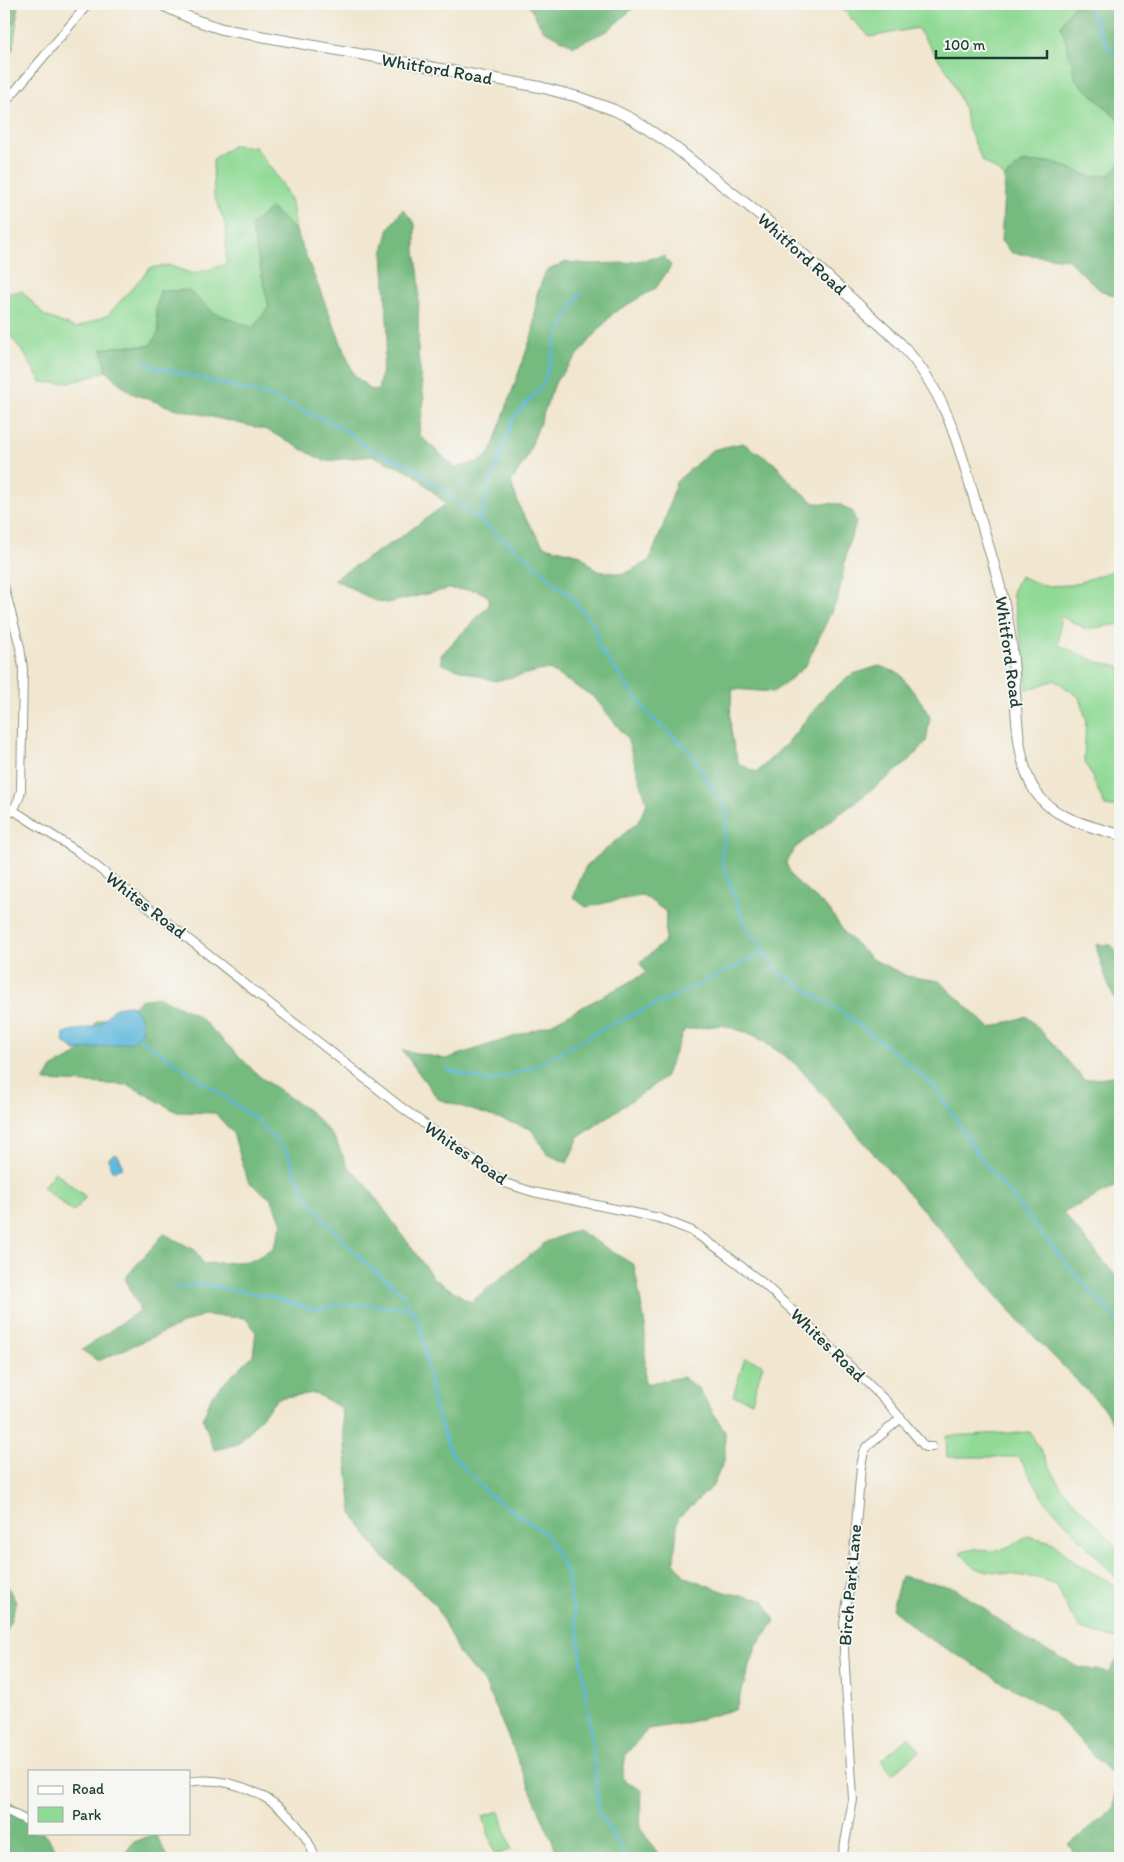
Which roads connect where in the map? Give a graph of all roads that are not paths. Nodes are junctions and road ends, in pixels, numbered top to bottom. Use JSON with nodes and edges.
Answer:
{"nodes":[{"id":1,"x":88,"y":4,"type":"edge"},
{"id":2,"x":160,"y":4,"type":"edge"},
{"id":3,"x":4,"y":104,"type":"edge"},
{"id":4,"x":4,"y":586,"type":"edge"},
{"id":5,"x":13,"y":810,"type":"junction"},
{"id":6,"x":4,"y":818,"type":"edge"},
{"id":7,"x":1120,"y":835,"type":"edge"},
{"id":8,"x":901,"y":1418,"type":"junction"},
{"id":9,"x":932,"y":1447,"type":"dead end"},
{"id":10,"x":190,"y":1782,"type":"edge"},
{"id":11,"x":4,"y":1809,"type":"edge"},
{"id":12,"x":28,"y":1821,"type":"edge"},
{"id":13,"x":315,"y":1858,"type":"edge"},
{"id":14,"x":842,"y":1858,"type":"edge"}],
"edges":[{"from":1,"to":3,"type":"street"},
{"from":2,"to":7,"type":"main road","name":"Whitford Road"},
{"from":4,"to":5,"type":"street"},
{"from":5,"to":6,"type":"street"},
{"from":5,"to":8,"type":"street","name":"Whites Road"},
{"from":8,"to":9,"type":"street","name":"Whites Road"},
{"from":8,"to":14,"type":"street","name":"Birch Park Lane"},
{"from":10,"to":13,"type":"street"},
{"from":11,"to":12,"type":"street"}]}
